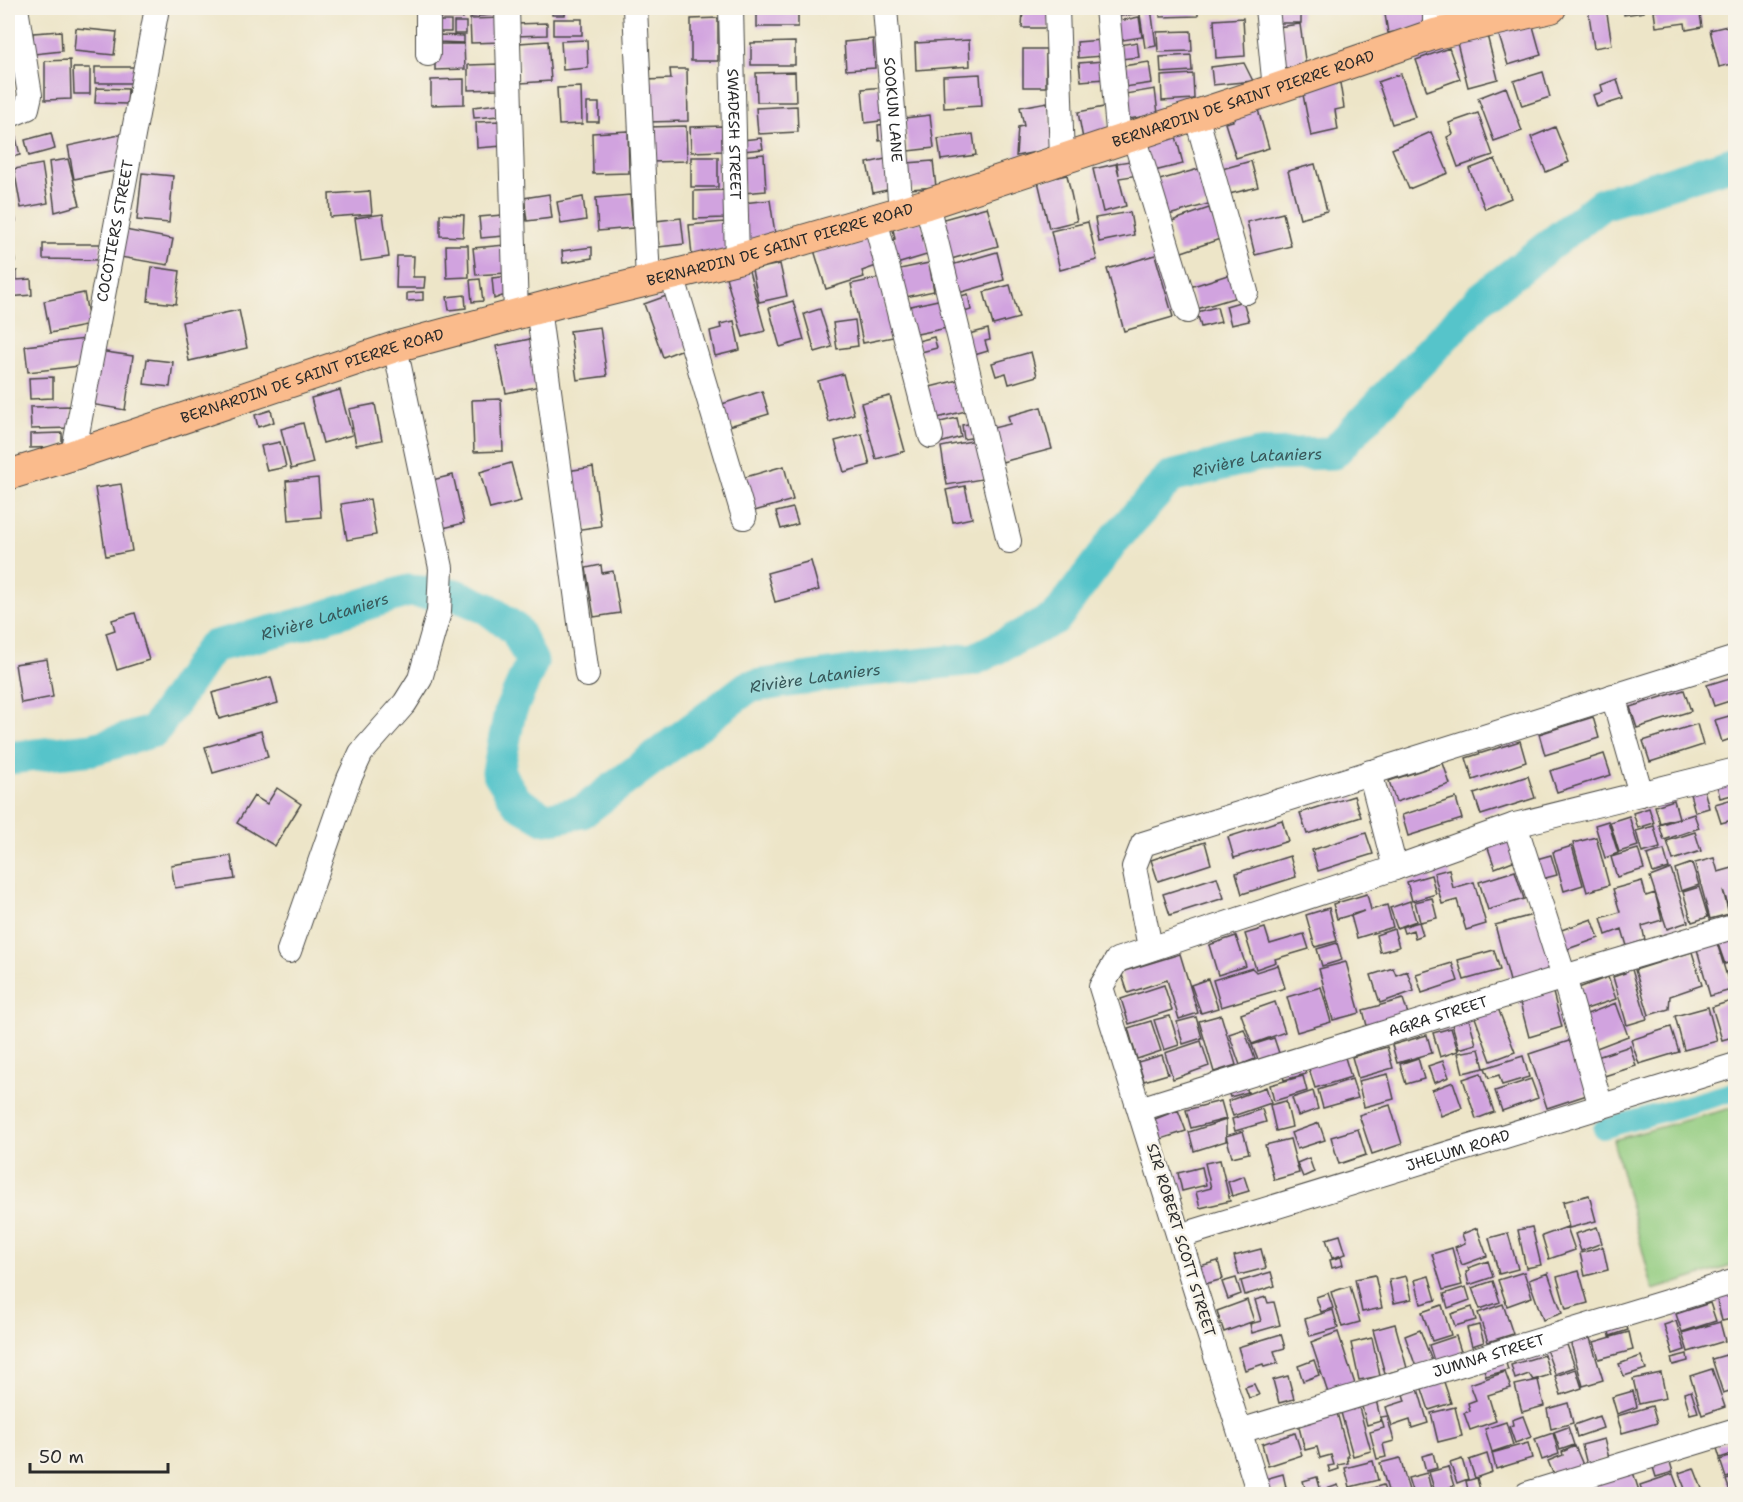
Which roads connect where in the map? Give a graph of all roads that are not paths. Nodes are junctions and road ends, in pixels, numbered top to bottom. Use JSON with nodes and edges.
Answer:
{"nodes":[{"id":1,"x":16,"y":8,"type":"edge"},
{"id":2,"x":157,"y":8,"type":"edge"},
{"id":3,"x":428,"y":8,"type":"edge"},
{"id":4,"x":507,"y":8,"type":"edge"},
{"id":5,"x":635,"y":8,"type":"edge"},
{"id":6,"x":731,"y":8,"type":"edge"},
{"id":7,"x":885,"y":8,"type":"edge"},
{"id":8,"x":1057,"y":8,"type":"edge"},
{"id":9,"x":1107,"y":8,"type":"edge"},
{"id":10,"x":1267,"y":8,"type":"edge"},
{"id":11,"x":1551,"y":8,"type":"edge"},
{"id":12,"x":1435,"y":21,"type":"edge"},
{"id":13,"x":428,"y":54,"type":"dead end"},
{"id":14,"x":1275,"y":89,"type":"junction"},
{"id":15,"x":1196,"y":115,"type":"junction"},
{"id":16,"x":8,"y":116,"type":"edge"},
{"id":17,"x":1127,"y":138,"type":"junction"},
{"id":18,"x":1062,"y":160,"type":"junction"},
{"id":19,"x":901,"y":212,"type":"junction"},
{"id":20,"x":737,"y":259,"type":"junction"},
{"id":21,"x":660,"y":277,"type":"junction"},
{"id":22,"x":1246,"y":292,"type":"dead end"},
{"id":23,"x":527,"y":311,"type":"junction"},
{"id":24,"x":1187,"y":311,"type":"dead end"},
{"id":25,"x":395,"y":348,"type":"junction"},
{"id":26,"x":931,"y":436,"type":"dead end"},
{"id":27,"x":74,"y":455,"type":"junction"},
{"id":28,"x":8,"y":475,"type":"edge"},
{"id":29,"x":744,"y":517,"type":"dead end"},
{"id":30,"x":1009,"y":541,"type":"dead end"},
{"id":31,"x":1736,"y":658,"type":"edge"},
{"id":32,"x":587,"y":675,"type":"dead end"},
{"id":33,"x":1613,"y":696,"type":"junction"},
{"id":34,"x":1736,"y":770,"type":"edge"},
{"id":35,"x":1370,"y":772,"type":"junction"},
{"id":36,"x":1641,"y":794,"type":"junction"},
{"id":37,"x":1515,"y":825,"type":"junction"},
{"id":38,"x":1395,"y":868,"type":"junction"},
{"id":39,"x":1736,"y":926,"type":"edge"},
{"id":40,"x":1150,"y":947,"type":"junction"},
{"id":41,"x":289,"y":951,"type":"dead end"},
{"id":42,"x":1564,"y":977,"type":"junction"},
{"id":43,"x":1736,"y":1065,"type":"edge"},
{"id":44,"x":1601,"y":1107,"type":"junction"},
{"id":45,"x":1140,"y":1109,"type":"junction"},
{"id":46,"x":1180,"y":1236,"type":"junction"},
{"id":47,"x":1736,"y":1281,"type":"edge"},
{"id":48,"x":1736,"y":1430,"type":"edge"},
{"id":49,"x":1240,"y":1431,"type":"junction"},
{"id":50,"x":1258,"y":1494,"type":"edge"},
{"id":51,"x":1527,"y":1494,"type":"edge"}],
"edges":[{"from":1,"to":16,"type":"street"},
{"from":2,"to":27,"type":"street","name":"COCOTIERS STREET"},
{"from":3,"to":13,"type":"street"},
{"from":4,"to":23,"type":"street"},
{"from":5,"to":21,"type":"street"},
{"from":6,"to":20,"type":"street","name":"SWADESH STREET"},
{"from":7,"to":19,"type":"street","name":"SOOKUN LANE"},
{"from":8,"to":18,"type":"street"},
{"from":9,"to":17,"type":"street"},
{"from":10,"to":14,"type":"street"},
{"from":11,"to":12,"type":"main road","name":"BERNARDIN DE SAINT PIERRE ROAD"},
{"from":12,"to":14,"type":"main road","name":"BERNARDIN DE SAINT PIERRE ROAD"},
{"from":14,"to":15,"type":"main road","name":"BERNARDIN DE SAINT PIERRE ROAD"},
{"from":15,"to":17,"type":"main road","name":"BERNARDIN DE SAINT PIERRE ROAD"},
{"from":15,"to":22,"type":"street"},
{"from":17,"to":18,"type":"main road","name":"BERNARDIN DE SAINT PIERRE ROAD"},
{"from":17,"to":24,"type":"street"},
{"from":18,"to":19,"type":"main road","name":"BERNARDIN DE SAINT PIERRE ROAD"},
{"from":19,"to":20,"type":"main road","name":"BERNARDIN DE SAINT PIERRE ROAD"},
{"from":19,"to":26,"type":"street"},
{"from":19,"to":30,"type":"street"},
{"from":20,"to":21,"type":"main road","name":"BERNARDIN DE SAINT PIERRE ROAD"},
{"from":21,"to":23,"type":"main road","name":"BERNARDIN DE SAINT PIERRE ROAD"},
{"from":21,"to":29,"type":"street"},
{"from":23,"to":25,"type":"main road","name":"BERNARDIN DE SAINT PIERRE ROAD"},
{"from":23,"to":32,"type":"street"},
{"from":25,"to":27,"type":"main road","name":"BERNARDIN DE SAINT PIERRE ROAD"},
{"from":25,"to":41,"type":"street"},
{"from":27,"to":28,"type":"main road","name":"BERNARDIN DE SAINT PIERRE ROAD"},
{"from":31,"to":33,"type":"street"},
{"from":33,"to":35,"type":"street"},
{"from":33,"to":36,"type":"street"},
{"from":34,"to":36,"type":"street"},
{"from":35,"to":38,"type":"street"},
{"from":35,"to":40,"type":"street"},
{"from":36,"to":37,"type":"street"},
{"from":37,"to":38,"type":"street"},
{"from":37,"to":42,"type":"street"},
{"from":38,"to":40,"type":"street"},
{"from":39,"to":42,"type":"street","name":"AGRA STREET"},
{"from":40,"to":45,"type":"street","name":"SIR ROBERT SCOTT STREET"},
{"from":42,"to":44,"type":"street"},
{"from":42,"to":45,"type":"street","name":"AGRA STREET"},
{"from":43,"to":44,"type":"street","name":"JHELUM ROAD"},
{"from":44,"to":46,"type":"street","name":"JHELUM ROAD"},
{"from":45,"to":46,"type":"street","name":"SIR ROBERT SCOTT STREET"},
{"from":46,"to":49,"type":"street","name":"SIR ROBERT SCOTT STREET"},
{"from":47,"to":49,"type":"street","name":"JUMNA STREET"},
{"from":48,"to":51,"type":"street"},
{"from":49,"to":50,"type":"street","name":"SIR ROBERT SCOTT STREET"}]}
